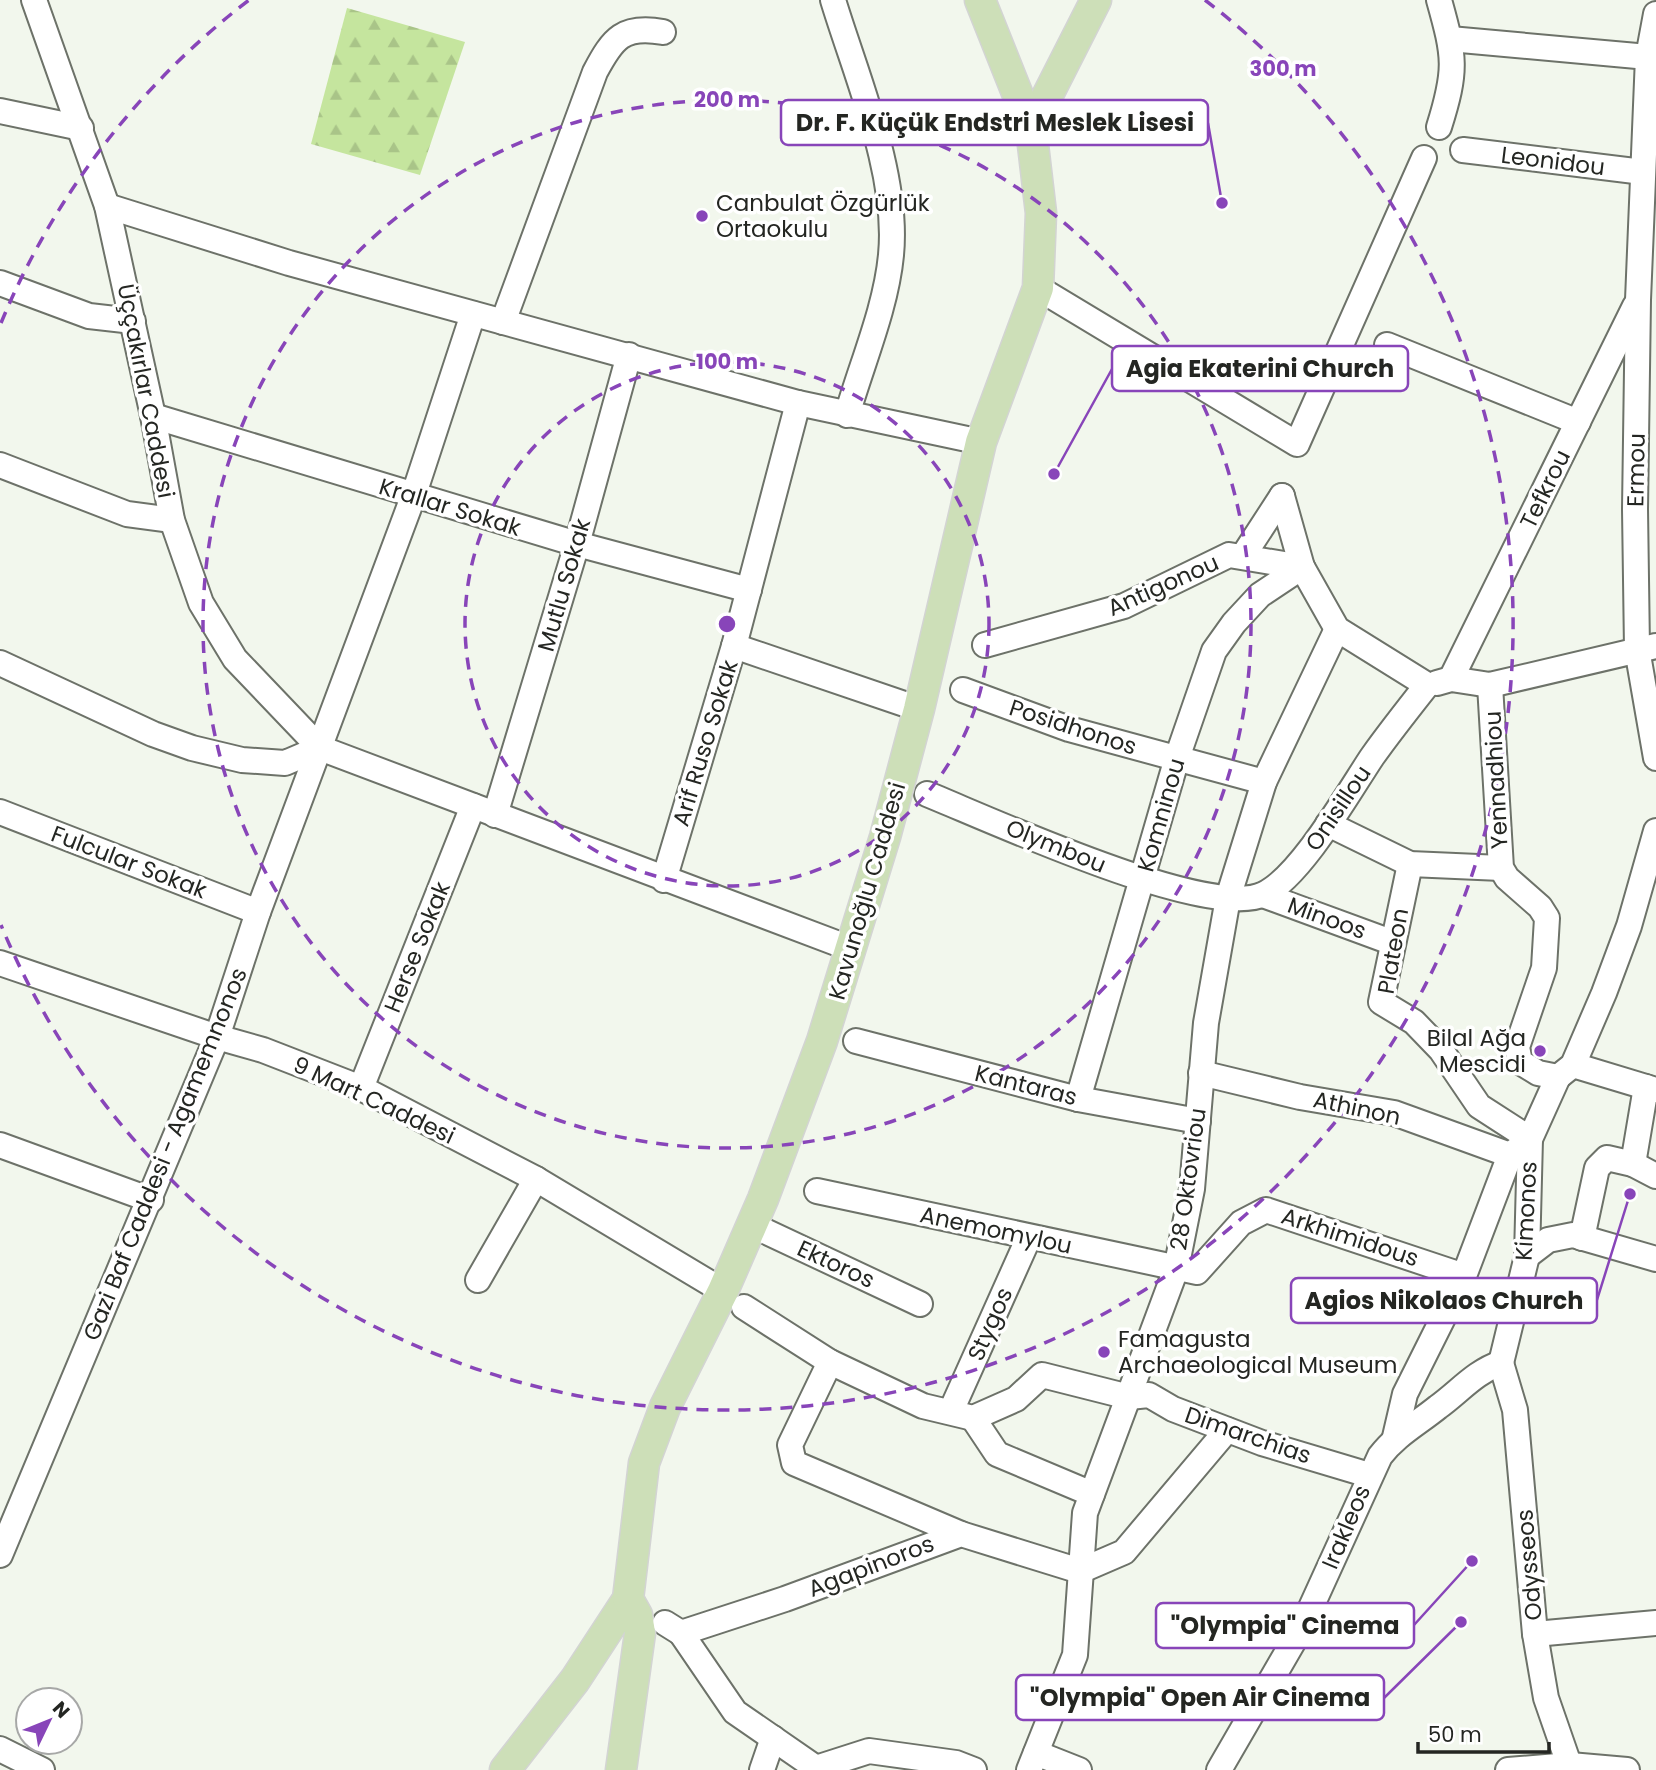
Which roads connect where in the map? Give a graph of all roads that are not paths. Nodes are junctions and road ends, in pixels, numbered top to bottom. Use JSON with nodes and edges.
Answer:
{"nodes":[{"id":1,"x":34,"y":0,"type":"edge"},
{"id":2,"x":833,"y":0,"type":"edge"},
{"id":3,"x":980,"y":0,"type":"edge"},
{"id":4,"x":1096,"y":0,"type":"edge"},
{"id":5,"x":1439,"y":0,"type":"edge"},
{"id":6,"x":1656,"y":14,"type":"edge"},
{"id":7,"x":663,"y":32,"type":"dead end"},
{"id":8,"x":1450,"y":39,"type":"junction"},
{"id":9,"x":1648,"y":57,"type":"junction"},
{"id":10,"x":0,"y":110,"type":"edge"},
{"id":11,"x":1439,"y":127,"type":"dead end"},
{"id":12,"x":80,"y":128,"type":"junction"},
{"id":13,"x":1031,"y":128,"type":"junction"},
{"id":14,"x":1463,"y":150,"type":"dead end"},
{"id":15,"x":1424,"y":158,"type":"dead end"},
{"id":16,"x":1643,"y":172,"type":"junction"},
{"id":17,"x":107,"y":206,"type":"junction"},
{"id":18,"x":0,"y":283,"type":"edge"},
{"id":19,"x":1038,"y":288,"type":"junction"},
{"id":20,"x":1638,"y":300,"type":"junction"},
{"id":21,"x":473,"y":314,"type":"junction"},
{"id":22,"x":133,"y":321,"type":"junction"},
{"id":23,"x":503,"y":322,"type":"junction"},
{"id":24,"x":1387,"y":345,"type":"dead end"},
{"id":25,"x":629,"y":355,"type":"junction"},
{"id":26,"x":798,"y":403,"type":"junction"},
{"id":27,"x":847,"y":415,"type":"junction"},
{"id":28,"x":153,"y":416,"type":"junction"},
{"id":29,"x":1578,"y":422,"type":"junction"},
{"id":30,"x":981,"y":442,"type":"junction"},
{"id":31,"x":0,"y":465,"type":"edge"},
{"id":32,"x":413,"y":496,"type":"junction"},
{"id":33,"x":1646,"y":510,"type":"edge"},
{"id":34,"x":172,"y":520,"type":"junction"},
{"id":35,"x":577,"y":544,"type":"junction"},
{"id":36,"x":1243,"y":556,"type":"junction"},
{"id":37,"x":1302,"y":567,"type":"junction"},
{"id":38,"x":749,"y":590,"type":"junction"},
{"id":39,"x":1336,"y":629,"type":"junction"},
{"id":40,"x":985,"y":645,"type":"dead end"},
{"id":41,"x":734,"y":646,"type":"junction"},
{"id":42,"x":1646,"y":648,"type":"edge"},
{"id":43,"x":0,"y":663,"type":"edge"},
{"id":44,"x":1451,"y":679,"type":"junction"},
{"id":45,"x":1427,"y":685,"type":"junction"},
{"id":46,"x":1490,"y":685,"type":"junction"},
{"id":47,"x":963,"y":690,"type":"dead end"},
{"id":48,"x":919,"y":709,"type":"junction"},
{"id":49,"x":320,"y":748,"type":"junction"},
{"id":50,"x":1177,"y":758,"type":"junction"},
{"id":51,"x":1656,"y":758,"type":"edge"},
{"id":52,"x":1264,"y":782,"type":"junction"},
{"id":53,"x":927,"y":794,"type":"dead end"},
{"id":54,"x":484,"y":811,"type":"junction"},
{"id":55,"x":0,"y":812,"type":"edge"},
{"id":56,"x":1328,"y":824,"type":"junction"},
{"id":57,"x":1656,"y":831,"type":"edge"},
{"id":58,"x":1410,"y":864,"type":"junction"},
{"id":59,"x":1501,"y":868,"type":"junction"},
{"id":60,"x":664,"y":880,"type":"junction"},
{"id":61,"x":1143,"y":881,"type":"junction"},
{"id":62,"x":1263,"y":895,"type":"junction"},
{"id":63,"x":1228,"y":898,"type":"junction"},
{"id":64,"x":258,"y":912,"type":"junction"},
{"id":65,"x":1391,"y":942,"type":"junction"},
{"id":66,"x":852,"y":949,"type":"junction"},
{"id":67,"x":0,"y":962,"type":"edge"},
{"id":68,"x":217,"y":1038,"type":"junction"},
{"id":69,"x":856,"y":1041,"type":"dead end"},
{"id":70,"x":1566,"y":1071,"type":"junction"},
{"id":71,"x":1200,"y":1073,"type":"junction"},
{"id":72,"x":361,"y":1088,"type":"junction"},
{"id":73,"x":1651,"y":1089,"type":"edge"},
{"id":74,"x":1078,"y":1099,"type":"junction"},
{"id":75,"x":1198,"y":1121,"type":"junction"},
{"id":76,"x":1530,"y":1139,"type":"junction"},
{"id":77,"x":0,"y":1145,"type":"edge"},
{"id":78,"x":1510,"y":1156,"type":"junction"},
{"id":79,"x":1633,"y":1164,"type":"junction"},
{"id":80,"x":1656,"y":1176,"type":"edge"},
{"id":81,"x":536,"y":1179,"type":"junction"},
{"id":82,"x":817,"y":1191,"type":"dead end"},
{"id":83,"x":151,"y":1200,"type":"junction"},
{"id":84,"x":752,"y":1225,"type":"junction"},
{"id":85,"x":1029,"y":1237,"type":"junction"},
{"id":86,"x":1582,"y":1238,"type":"junction"},
{"id":87,"x":1527,"y":1256,"type":"junction"},
{"id":88,"x":1656,"y":1259,"type":"edge"},
{"id":89,"x":1176,"y":1269,"type":"junction"},
{"id":90,"x":1464,"y":1276,"type":"junction"},
{"id":91,"x":478,"y":1280,"type":"dead end"},
{"id":92,"x":734,"y":1299,"type":"junction"},
{"id":93,"x":920,"y":1304,"type":"dead end"},
{"id":94,"x":830,"y":1362,"type":"junction"},
{"id":95,"x":1501,"y":1363,"type":"junction"},
{"id":96,"x":1129,"y":1397,"type":"junction"},
{"id":97,"x":962,"y":1415,"type":"junction"},
{"id":98,"x":1227,"y":1430,"type":"junction"},
{"id":99,"x":1395,"y":1437,"type":"junction"},
{"id":100,"x":1369,"y":1475,"type":"junction"},
{"id":101,"x":1092,"y":1494,"type":"junction"},
{"id":102,"x":961,"y":1534,"type":"junction"},
{"id":103,"x":0,"y":1555,"type":"edge"},
{"id":104,"x":1080,"y":1572,"type":"junction"},
{"id":105,"x":628,"y":1599,"type":"junction"},
{"id":106,"x":1656,"y":1623,"type":"edge"},
{"id":107,"x":1535,"y":1634,"type":"junction"},
{"id":108,"x":773,"y":1738,"type":"junction"},
{"id":109,"x":0,"y":1749,"type":"edge"},
{"id":110,"x":1033,"y":1762,"type":"edge"},
{"id":111,"x":1570,"y":1768,"type":"edge"},
{"id":112,"x":818,"y":1769,"type":"edge"},
{"id":113,"x":42,"y":1770,"type":"edge"},
{"id":114,"x":505,"y":1770,"type":"edge"},
{"id":115,"x":621,"y":1770,"type":"edge"},
{"id":116,"x":762,"y":1770,"type":"edge"},
{"id":117,"x":974,"y":1770,"type":"edge"},
{"id":118,"x":1079,"y":1770,"type":"edge"},
{"id":119,"x":1219,"y":1770,"type":"edge"},
{"id":120,"x":1508,"y":1770,"type":"edge"},
{"id":121,"x":1627,"y":1770,"type":"edge"}],
"edges":[{"from":1,"to":12,"type":"street","name":"Üççakırlar Caddesi"},
{"from":2,"to":27,"type":"street"},
{"from":3,"to":13,"type":"main road","name":"Kavunoğlu Caddesi"},
{"from":4,"to":13,"type":"main road"},
{"from":5,"to":8,"type":"street"},
{"from":6,"to":9,"type":"street","name":"Ermou"},
{"from":7,"to":23,"type":"street"},
{"from":8,"to":9,"type":"street"},
{"from":8,"to":11,"type":"street"},
{"from":9,"to":16,"type":"street","name":"Ermou"},
{"from":10,"to":12,"type":"street"},
{"from":12,"to":17,"type":"street","name":"Üççakırlar Caddesi"},
{"from":13,"to":19,"type":"main road","name":"Kavunoğlu Caddesi"},
{"from":14,"to":16,"type":"street","name":"Leonidou"},
{"from":15,"to":19,"type":"street"},
{"from":16,"to":20,"type":"street","name":"Ermou"},
{"from":17,"to":21,"type":"street"},
{"from":17,"to":22,"type":"street","name":"Üççakırlar Caddesi"},
{"from":18,"to":22,"type":"street"},
{"from":19,"to":30,"type":"main road","name":"Kavunoğlu Caddesi"},
{"from":20,"to":29,"type":"street","name":"Tefkrou"},
{"from":20,"to":33,"type":"street","name":"Ermou"},
{"from":21,"to":23,"type":"street"},
{"from":21,"to":32,"type":"street","name":"Gazi Baf Caddesi - Agamemnonos"},
{"from":22,"to":28,"type":"street","name":"Üççakırlar Caddesi"},
{"from":23,"to":25,"type":"street"},
{"from":24,"to":29,"type":"street"},
{"from":25,"to":26,"type":"street"},
{"from":25,"to":35,"type":"street","name":"Mutlu Sokak"},
{"from":26,"to":27,"type":"street"},
{"from":26,"to":38,"type":"street","name":"Arif Ruso Sokak"},
{"from":27,"to":30,"type":"street"},
{"from":28,"to":32,"type":"street","name":"Krallar Sokak"},
{"from":28,"to":34,"type":"street","name":"Üççakırlar Caddesi"},
{"from":29,"to":44,"type":"street","name":"Tefkrou"},
{"from":30,"to":48,"type":"main road","name":"Kavunoğlu Caddesi"},
{"from":31,"to":34,"type":"street"},
{"from":32,"to":35,"type":"street","name":"Krallar Sokak"},
{"from":32,"to":49,"type":"street","name":"Gazi Baf Caddesi - Agamemnonos"},
{"from":33,"to":42,"type":"street","name":"Ermou"},
{"from":34,"to":49,"type":"street","name":"Üççakırlar Caddesi"},
{"from":35,"to":38,"type":"street","name":"Krallar Sokak"},
{"from":35,"to":54,"type":"street","name":"Mutlu Sokak"},
{"from":36,"to":37,"type":"street","name":"Antigonou"},
{"from":36,"to":37,"type":"street"},
{"from":36,"to":40,"type":"street","name":"Antigonou"},
{"from":37,"to":39,"type":"street"},
{"from":37,"to":50,"type":"street","name":"Komninou"},
{"from":38,"to":41,"type":"street","name":"Arif Ruso Sokak"},
{"from":39,"to":45,"type":"street"},
{"from":39,"to":52,"type":"street","name":"28 Oktovriou"},
{"from":41,"to":48,"type":"street"},
{"from":41,"to":60,"type":"street","name":"Arif Ruso Sokak"},
{"from":42,"to":46,"type":"street"},
{"from":42,"to":51,"type":"street","name":"Ermou"},
{"from":43,"to":49,"type":"street"},
{"from":44,"to":45,"type":"street"},
{"from":44,"to":46,"type":"street"},
{"from":45,"to":56,"type":"street","name":"Onisillou"},
{"from":46,"to":59,"type":"street","name":"Yennadhiou"},
{"from":47,"to":50,"type":"street","name":"Posidhonos"},
{"from":48,"to":66,"type":"main road","name":"Kavunoğlu Caddesi"},
{"from":49,"to":54,"type":"street"},
{"from":49,"to":64,"type":"street","name":"Gazi Baf Caddesi - Agamemnonos"},
{"from":50,"to":52,"type":"street","name":"Posidhonos"},
{"from":50,"to":61,"type":"street","name":"Komninou"},
{"from":52,"to":63,"type":"street","name":"28 Oktovriou"},
{"from":53,"to":61,"type":"street","name":"Olymbou"},
{"from":54,"to":60,"type":"street"},
{"from":54,"to":72,"type":"street","name":"Herse Sokak"},
{"from":55,"to":64,"type":"street","name":"Fulcular Sokak"},
{"from":56,"to":58,"type":"street"},
{"from":56,"to":62,"type":"street","name":"Onisillou"},
{"from":57,"to":70,"type":"street"},
{"from":58,"to":59,"type":"street"},
{"from":58,"to":65,"type":"street","name":"Plateon"},
{"from":59,"to":70,"type":"street","name":"Yennadhiou"},
{"from":60,"to":66,"type":"street"},
{"from":61,"to":63,"type":"street","name":"Olymbou"},
{"from":61,"to":74,"type":"street","name":"Komninou"},
{"from":62,"to":63,"type":"street"},
{"from":62,"to":65,"type":"street","name":"Minoos"},
{"from":63,"to":71,"type":"street","name":"28 Oktovriou"},
{"from":64,"to":68,"type":"street","name":"Gazi Baf Caddesi - Agamemnonos"},
{"from":65,"to":76,"type":"street","name":"Plateon"},
{"from":66,"to":84,"type":"main road","name":"Kavunoğlu Caddesi"},
{"from":67,"to":68,"type":"street","name":"9 Mart Caddesi"},
{"from":68,"to":72,"type":"street","name":"9 Mart Caddesi"},
{"from":68,"to":83,"type":"street","name":"Gazi Baf Caddesi - Agamemnonos"},
{"from":69,"to":74,"type":"street","name":"Kantaras"},
{"from":70,"to":73,"type":"street"},
{"from":70,"to":76,"type":"street"},
{"from":71,"to":75,"type":"street","name":"28 Oktovriou"},
{"from":71,"to":78,"type":"street","name":"Athinon"},
{"from":72,"to":81,"type":"street","name":"9 Mart Caddesi"},
{"from":73,"to":79,"type":"street"},
{"from":74,"to":75,"type":"street","name":"Kantaras"},
{"from":75,"to":89,"type":"street","name":"28 Oktovriou"},
{"from":76,"to":78,"type":"street"},
{"from":76,"to":87,"type":"street","name":"Kimonos"},
{"from":77,"to":83,"type":"street"},
{"from":78,"to":90,"type":"street"},
{"from":79,"to":80,"type":"street"},
{"from":79,"to":86,"type":"street"},
{"from":81,"to":91,"type":"street"},
{"from":81,"to":92,"type":"street","name":"9 Mart Caddesi"},
{"from":82,"to":85,"type":"street","name":"Anemomylou"},
{"from":83,"to":103,"type":"street","name":"Gazi Baf Caddesi - Agamemnonos"},
{"from":84,"to":92,"type":"main road","name":"Kavunoğlu Caddesi"},
{"from":84,"to":93,"type":"street","name":"Ektoros"},
{"from":85,"to":89,"type":"street","name":"Anemomylou"},
{"from":85,"to":97,"type":"street","name":"Stygos"},
{"from":86,"to":87,"type":"street"},
{"from":86,"to":88,"type":"street"},
{"from":87,"to":95,"type":"street","name":"Kimonos"},
{"from":89,"to":90,"type":"street","name":"Arkhimidous"},
{"from":89,"to":96,"type":"street","name":"28 Oktovriou"},
{"from":90,"to":99,"type":"street"},
{"from":92,"to":94,"type":"street","name":"9 Mart Caddesi"},
{"from":92,"to":105,"type":"main road","name":"Kavunoğlu Caddesi"},
{"from":94,"to":97,"type":"street","name":"9 Mart Caddesi"},
{"from":94,"to":102,"type":"street"},
{"from":95,"to":99,"type":"street","name":"Irakleos"},
{"from":95,"to":107,"type":"street","name":"Odysseos"},
{"from":96,"to":97,"type":"street","name":"Dimarchias"},
{"from":96,"to":98,"type":"street","name":"Dimarchias"},
{"from":96,"to":101,"type":"street","name":"28 Oktovriou"},
{"from":97,"to":101,"type":"street"},
{"from":98,"to":100,"type":"street","name":"Dimarchias"},
{"from":98,"to":104,"type":"street"},
{"from":99,"to":100,"type":"street","name":"Irakleos"},
{"from":100,"to":119,"type":"street","name":"Irakleos"},
{"from":101,"to":104,"type":"street","name":"28 Oktovriou"},
{"from":102,"to":104,"type":"street","name":"Agapinoros"},
{"from":102,"to":108,"type":"street","name":"Agapinoros"},
{"from":104,"to":110,"type":"street","name":"28 Oktovriou"},
{"from":105,"to":114,"type":"main road"},
{"from":105,"to":115,"type":"main road","name":"Kavunoğlu Caddesi"},
{"from":106,"to":107,"type":"street"},
{"from":107,"to":111,"type":"street","name":"Odysseos"},
{"from":108,"to":112,"type":"street"},
{"from":108,"to":116,"type":"street"},
{"from":109,"to":113,"type":"street"},
{"from":110,"to":118,"type":"street"},
{"from":111,"to":120,"type":"street"},
{"from":111,"to":121,"type":"street"},
{"from":112,"to":117,"type":"street"}]}
